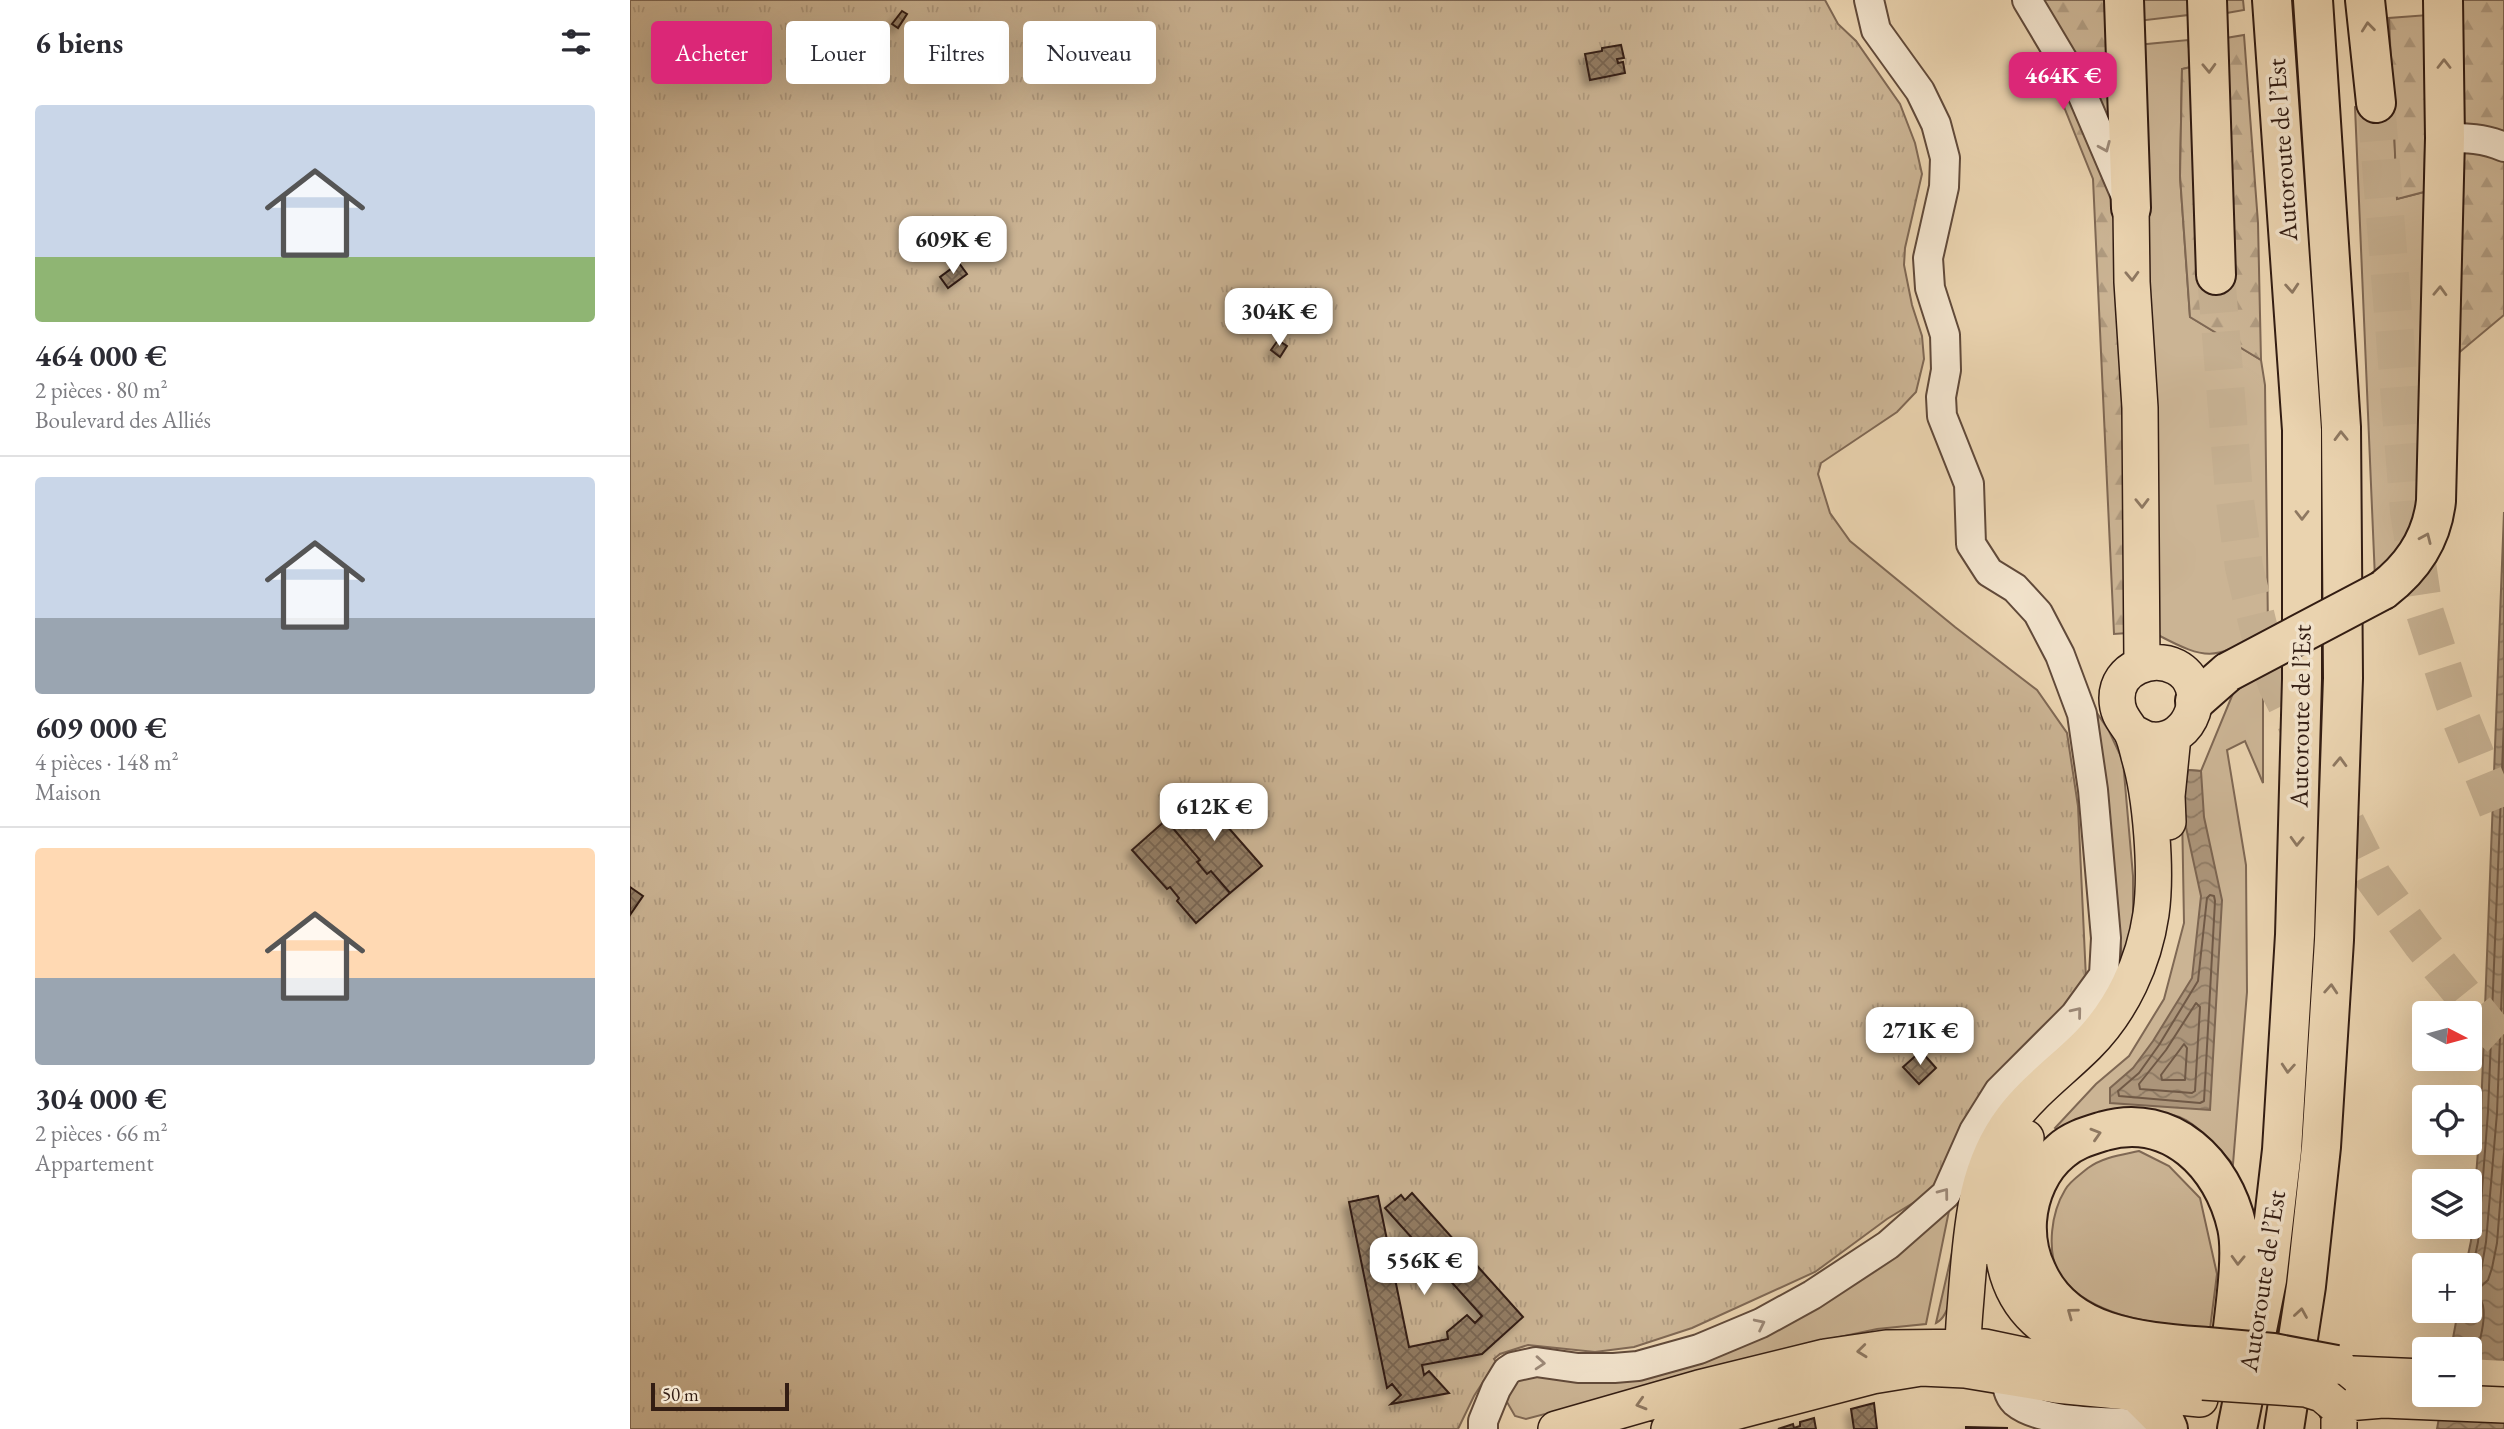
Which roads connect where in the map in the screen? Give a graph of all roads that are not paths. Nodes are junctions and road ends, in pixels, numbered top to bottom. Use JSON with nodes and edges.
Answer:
{"nodes":[{"id":1,"x":1869,"y":0,"type":"edge"},
{"id":2,"x":2028,"y":0,"type":"edge"},
{"id":3,"x":2124,"y":0,"type":"edge"},
{"id":4,"x":2207,"y":0,"type":"edge"},
{"id":5,"x":2272,"y":0,"type":"edge"},
{"id":6,"x":2313,"y":0,"type":"edge"},
{"id":7,"x":2365,"y":0,"type":"edge"},
{"id":8,"x":2443,"y":0,"type":"edge"},
{"id":9,"x":2376,"y":103,"type":"tunnel mouth"},
{"id":10,"x":2445,"y":138,"type":"junction"},
{"id":11,"x":2504,"y":147,"type":"edge"},
{"id":12,"x":2131,"y":208,"type":"junction"},
{"id":13,"x":2216,"y":275,"type":"tunnel mouth"},
{"id":14,"x":2142,"y":663,"type":"junction"},
{"id":15,"x":2195,"y":701,"type":"junction"},
{"id":16,"x":2132,"y":732,"type":"junction"},
{"id":17,"x":2173,"y":736,"type":"junction"},
{"id":18,"x":2000,"y":1206,"type":"junction"},
{"id":19,"x":1979,"y":1363,"type":"junction"},
{"id":20,"x":2109,"y":1365,"type":"junction"},
{"id":21,"x":2412,"y":1380,"type":"edge"},
{"id":22,"x":2482,"y":1380,"type":"edge"},
{"id":23,"x":2504,"y":1381,"type":"edge"},
{"id":24,"x":2355,"y":1392,"type":"edge"},
{"id":25,"x":2180,"y":1393,"type":"edge"},
{"id":26,"x":2504,"y":1405,"type":"edge"},
{"id":27,"x":1712,"y":1424,"type":"edge"},
{"id":28,"x":1483,"y":1429,"type":"edge"},
{"id":29,"x":1556,"y":1429,"type":"edge"},
{"id":30,"x":1669,"y":1429,"type":"edge"},
{"id":31,"x":2230,"y":1429,"type":"edge"},
{"id":32,"x":2237,"y":1429,"type":"edge"},
{"id":33,"x":2284,"y":1429,"type":"edge"}],
"edges":[{"from":28,"to":1,"type":"street","one_way":true},
{"from":2,"to":12,"type":"street","one_way":true},
{"from":3,"to":12,"type":"highway"},
{"from":4,"to":13,"type":"highway","one_way":true},
{"from":5,"to":32,"type":"highway","name":"Autoroute de l’Est","one_way":true},
{"from":33,"to":6,"type":"highway","name":"Autoroute de l’Est","one_way":true},
{"from":9,"to":7,"type":"highway","one_way":true},
{"from":10,"to":8,"type":"highway","one_way":true},
{"from":10,"to":11,"type":"street"},
{"from":15,"to":10,"type":"highway","one_way":true,"bridge":true},
{"from":12,"to":14,"type":"main road","one_way":true},
{"from":14,"to":15,"type":"main road"},
{"from":14,"to":16,"type":"main road"},
{"from":15,"to":17,"type":"main road"},
{"from":16,"to":17,"type":"main road"},
{"from":16,"to":19,"type":"main road"},
{"from":17,"to":18,"type":"main road"},
{"from":18,"to":19,"type":"main road"},
{"from":18,"to":20,"type":"main road"},
{"from":19,"to":20,"type":"main road"},
{"from":19,"to":25,"type":"main road"},
{"from":19,"to":27,"type":"main road"},
{"from":19,"to":29,"type":"main road","one_way":true},
{"from":20,"to":25,"type":"main road"},
{"from":21,"to":24,"type":"main road"},
{"from":22,"to":23,"type":"main road"},
{"from":24,"to":25,"type":"main road"},
{"from":24,"to":25,"type":"highway","bridge":true},
{"from":24,"to":26,"type":"main road"},
{"from":25,"to":31,"type":"highway","one_way":true},
{"from":27,"to":30,"type":"main road"}]}
